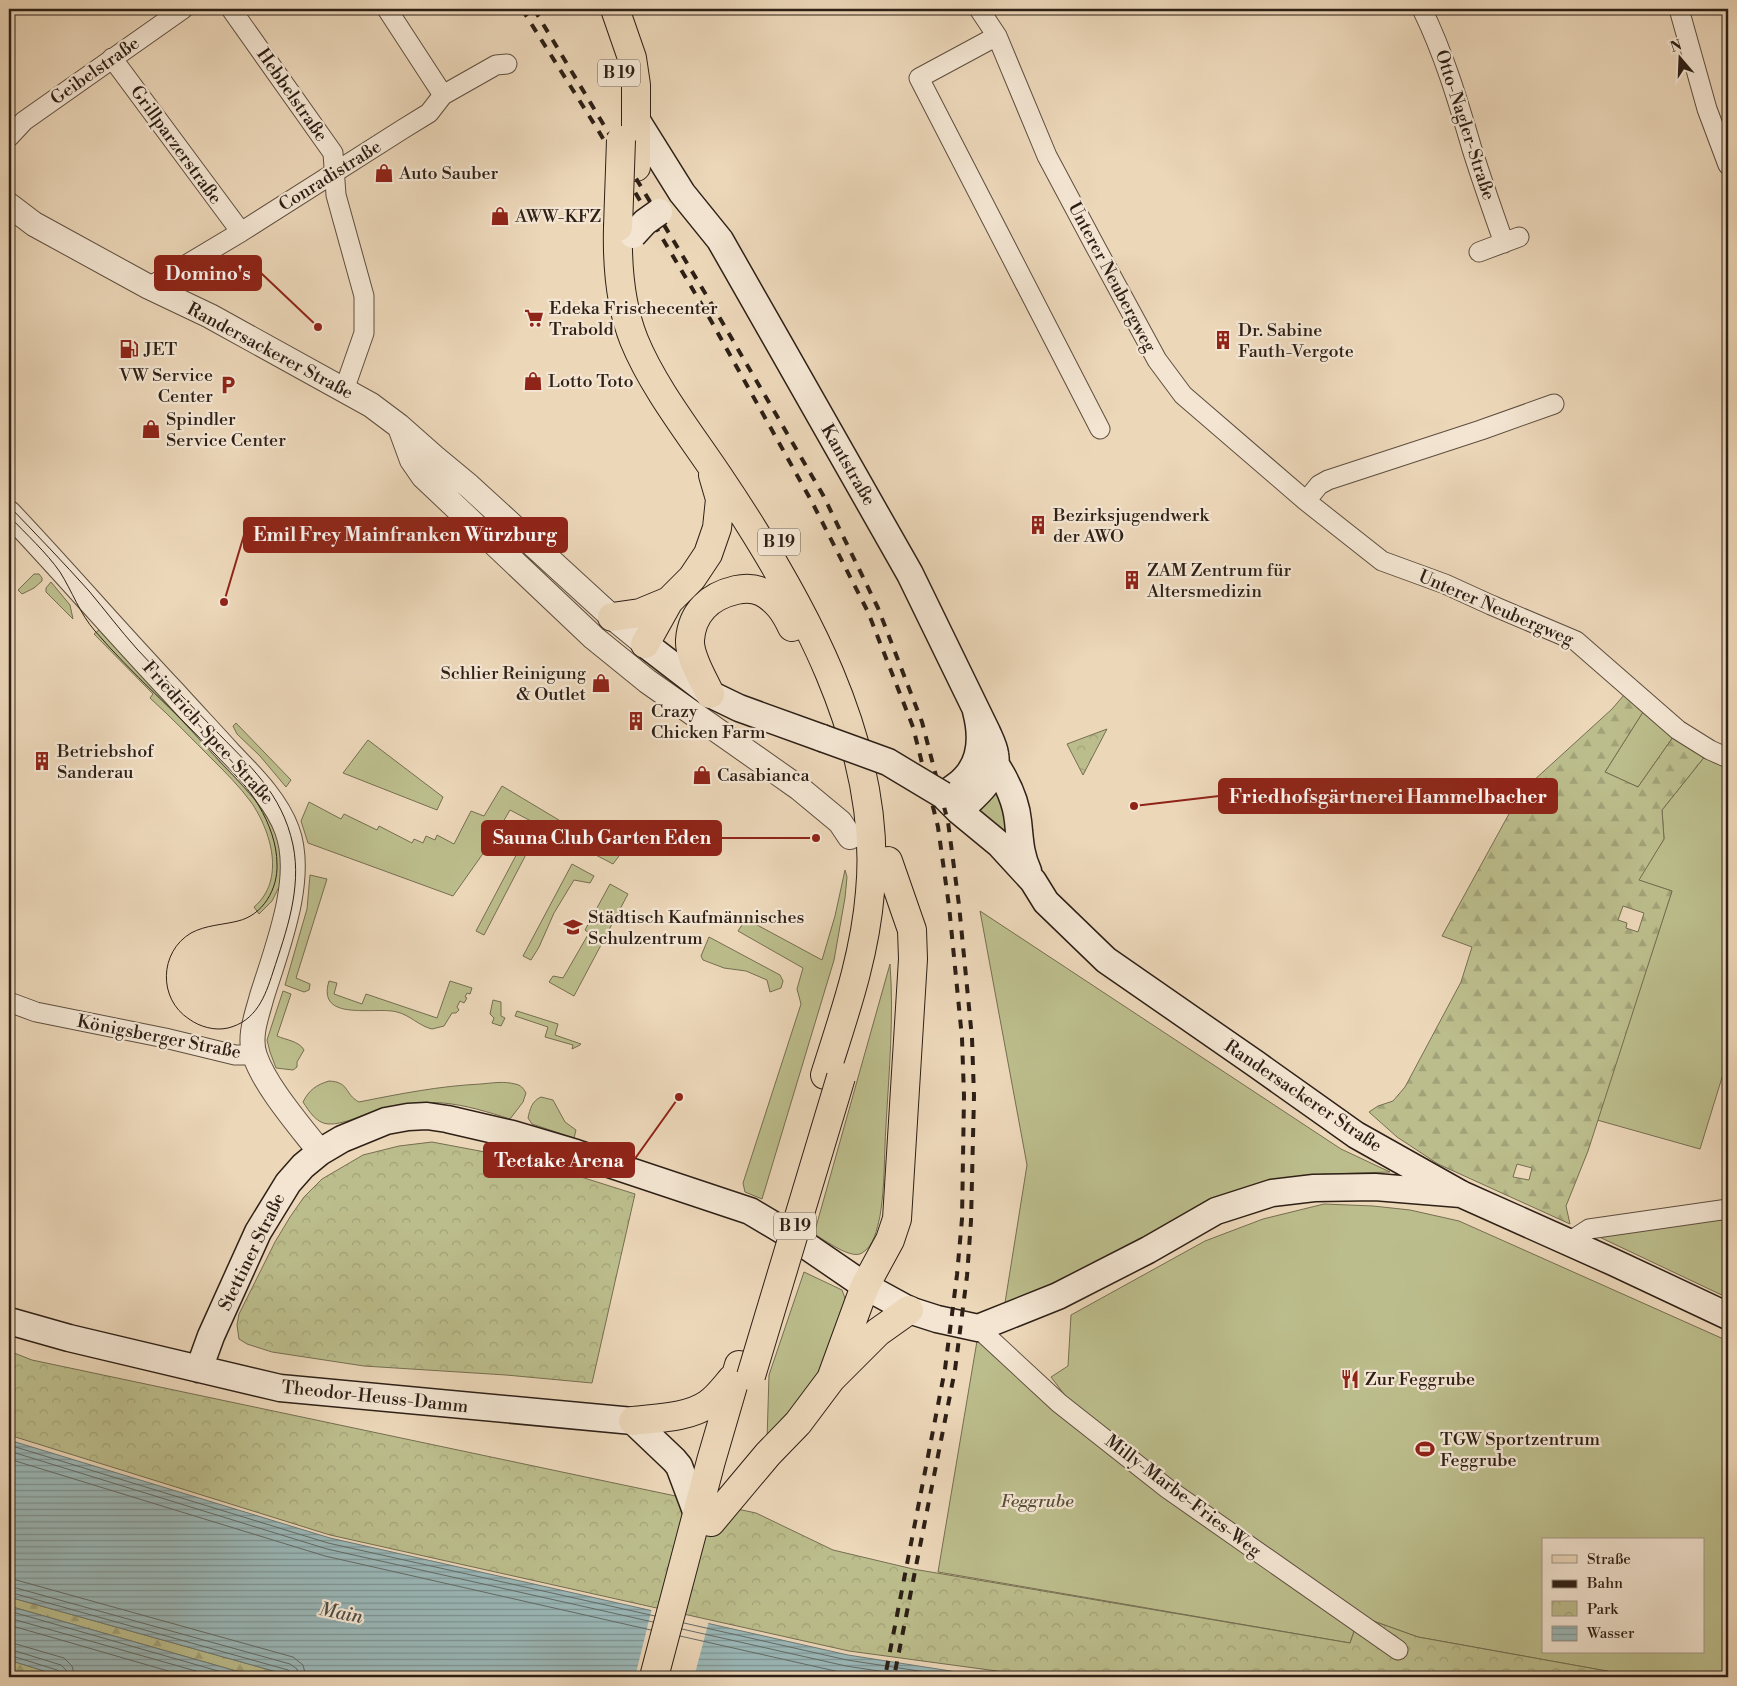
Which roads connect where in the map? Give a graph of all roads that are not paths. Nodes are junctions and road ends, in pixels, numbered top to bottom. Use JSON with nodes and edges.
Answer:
{"nodes":[{"id":1,"x":183,"y":9,"type":"edge"},
{"id":2,"x":232,"y":9,"type":"edge"},
{"id":3,"x":387,"y":9,"type":"edge"},
{"id":4,"x":598,"y":9,"type":"edge"},
{"id":5,"x":615,"y":9,"type":"edge"},
{"id":6,"x":979,"y":9,"type":"edge"},
{"id":7,"x":1422,"y":9,"type":"edge"},
{"id":8,"x":1679,"y":9,"type":"edge"},
{"id":9,"x":997,"y":36,"type":"junction"},
{"id":10,"x":112,"y":58,"type":"junction"},
{"id":11,"x":507,"y":64,"type":"dead end"},
{"id":12,"x":443,"y":95,"type":"junction"},
{"id":13,"x":629,"y":131,"type":"junction"},
{"id":14,"x":9,"y":137,"type":"edge"},
{"id":15,"x":1728,"y":165,"type":"edge"},
{"id":16,"x":334,"y":174,"type":"junction"},
{"id":17,"x":9,"y":205,"type":"edge"},
{"id":18,"x":708,"y":225,"type":"junction"},
{"id":19,"x":241,"y":232,"type":"junction"},
{"id":20,"x":628,"y":234,"type":"junction"},
{"id":21,"x":1479,"y":252,"type":"dead end"},
{"id":22,"x":149,"y":287,"type":"junction"},
{"id":23,"x":344,"y":390,"type":"junction"},
{"id":24,"x":1554,"y":404,"type":"dead end"},
{"id":25,"x":399,"y":426,"type":"junction"},
{"id":26,"x":1100,"y":429,"type":"dead end"},
{"id":27,"x":709,"y":462,"type":"junction"},
{"id":28,"x":1306,"y":501,"type":"junction"},
{"id":29,"x":9,"y":513,"type":"edge"},
{"id":30,"x":670,"y":601,"type":"junction"},
{"id":31,"x":612,"y":617,"type":"junction"},
{"id":32,"x":645,"y":644,"type":"junction"},
{"id":33,"x":710,"y":694,"type":"junction"},
{"id":34,"x":976,"y":711,"type":"junction"},
{"id":35,"x":1728,"y":758,"type":"edge"},
{"id":36,"x":996,"y":766,"type":"junction"},
{"id":37,"x":951,"y":803,"type":"junction"},
{"id":38,"x":855,"y":843,"type":"junction"},
{"id":39,"x":888,"y":861,"type":"junction"},
{"id":40,"x":1037,"y":889,"type":"junction"},
{"id":41,"x":870,"y":893,"type":"junction"},
{"id":42,"x":9,"y":1002,"type":"edge"},
{"id":43,"x":254,"y":1055,"type":"junction"},
{"id":44,"x":833,"y":1076,"type":"junction"},
{"id":45,"x":320,"y":1152,"type":"junction"},
{"id":46,"x":1461,"y":1194,"type":"junction"},
{"id":47,"x":1728,"y":1209,"type":"edge"},
{"id":48,"x":1569,"y":1242,"type":"junction"},
{"id":49,"x":865,"y":1286,"type":"junction"},
{"id":50,"x":909,"y":1310,"type":"junction"},
{"id":51,"x":1728,"y":1316,"type":"edge"},
{"id":52,"x":9,"y":1321,"type":"edge"},
{"id":53,"x":986,"y":1326,"type":"junction"},
{"id":54,"x":199,"y":1369,"type":"junction"},
{"id":55,"x":735,"y":1376,"type":"junction"},
{"id":56,"x":831,"y":1380,"type":"junction"},
{"id":57,"x":633,"y":1421,"type":"junction"},
{"id":58,"x":704,"y":1518,"type":"junction"},
{"id":59,"x":1398,"y":1650,"type":"dead end"},
{"id":60,"x":654,"y":1677,"type":"edge"},
{"id":61,"x":670,"y":1677,"type":"edge"}],
"edges":[{"from":1,"to":10,"type":"street","name":"Geibelstraße"},
{"from":2,"to":16,"type":"street","name":"Hebbelstraße"},
{"from":3,"to":12,"type":"street"},
{"from":4,"to":13,"type":"main road","number":"B 19"},
{"from":5,"to":13,"type":"main road","number":"B 19"},
{"from":6,"to":9,"type":"street","name":"Unterer Neubergweg"},
{"from":7,"to":21,"type":"street","name":"Otto-Nagler-Straße"},
{"from":8,"to":15,"type":"street"},
{"from":9,"to":26,"type":"street"},
{"from":9,"to":28,"type":"street","name":"Unterer Neubergweg"},
{"from":10,"to":14,"type":"street","name":"Geibelstraße"},
{"from":10,"to":19,"type":"street","name":"Grillparzerstraße"},
{"from":11,"to":12,"type":"street","name":"Conradistraße"},
{"from":12,"to":16,"type":"street","name":"Conradistraße"},
{"from":13,"to":18,"type":"main road","name":"Kantstraße"},
{"from":13,"to":20,"type":"main road","number":"B 19","bridge":true},
{"from":13,"to":20,"type":"main road","number":"B 19"},
{"from":16,"to":19,"type":"street","name":"Conradistraße"},
{"from":16,"to":23,"type":"street","name":"Hebbelstraße"},
{"from":17,"to":22,"type":"street","name":"Randersackerer Straße"},
{"from":18,"to":20,"type":"main road","name":"Kantstraße","bridge":true},
{"from":18,"to":34,"type":"main road","name":"Kantstraße"},
{"from":19,"to":22,"type":"street","name":"Conradistraße"},
{"from":20,"to":27,"type":"main road","number":"B 19"},
{"from":20,"to":39,"type":"main road","number":"B 19"},
{"from":22,"to":23,"type":"street","name":"Randersackerer Straße"},
{"from":23,"to":25,"type":"street","name":"Randersackerer Straße"},
{"from":24,"to":28,"type":"street"},
{"from":25,"to":31,"type":"street","name":"Randersackerer Straße"},
{"from":25,"to":38,"type":"street"},
{"from":27,"to":30,"type":"main road"},
{"from":27,"to":41,"type":"main road","number":"B 19"},
{"from":28,"to":35,"type":"street","name":"Unterer Neubergweg"},
{"from":29,"to":43,"type":"street","name":"Friedrich-Spee-Straße"},
{"from":30,"to":31,"type":"main road"},
{"from":30,"to":32,"type":"main road"},
{"from":31,"to":32,"type":"street","name":"Randersackerer Straße"},
{"from":32,"to":33,"type":"main road","name":"Randersackerer Straße"},
{"from":33,"to":37,"type":"main road","name":"Randersackerer Straße","bridge":true},
{"from":33,"to":38,"type":"main road"},
{"from":34,"to":36,"type":"main road","name":"Kantstraße"},
{"from":34,"to":37,"type":"main road","name":"Kantstraße"},
{"from":36,"to":37,"type":"main road"},
{"from":36,"to":40,"type":"main road","name":"Kantstraße"},
{"from":37,"to":40,"type":"main road","name":"Randersackerer Straße"},
{"from":38,"to":41,"type":"main road"},
{"from":39,"to":44,"type":"main road","number":"B 19"},
{"from":39,"to":49,"type":"main road"},
{"from":40,"to":46,"type":"main road","name":"Randersackerer Straße"},
{"from":41,"to":44,"type":"main road","number":"B 19"},
{"from":42,"to":43,"type":"street","name":"Königsberger Straße"},
{"from":43,"to":45,"type":"street","name":"Königsberger Straße"},
{"from":44,"to":55,"type":"main road","number":"B 19"},
{"from":44,"to":58,"type":"main road","number":"B 19","bridge":true},
{"from":45,"to":49,"type":"main road","name":"Stettiner Straße"},
{"from":45,"to":54,"type":"main road","name":"Stettiner Straße"},
{"from":46,"to":48,"type":"main road","name":"Randersackerer Straße"},
{"from":46,"to":53,"type":"main road"},
{"from":47,"to":48,"type":"street"},
{"from":48,"to":51,"type":"main road","name":"Randersackerer Straße"},
{"from":49,"to":50,"type":"main road","name":"Stettiner Straße"},
{"from":49,"to":56,"type":"main road"},
{"from":50,"to":53,"type":"main road","name":"Stettiner Straße"},
{"from":50,"to":56,"type":"main road"},
{"from":52,"to":54,"type":"main road","name":"Theodor-Heuss-Damm"},
{"from":53,"to":59,"type":"street","name":"Milly-Marbe-Fries-Weg"},
{"from":54,"to":57,"type":"main road","name":"Theodor-Heuss-Damm"},
{"from":55,"to":57,"type":"main road"},
{"from":55,"to":58,"type":"main road","number":"B 19"},
{"from":56,"to":58,"type":"main road"},
{"from":57,"to":58,"type":"main road"},
{"from":58,"to":60,"type":"main road","number":"B 19"},
{"from":58,"to":61,"type":"main road","number":"B 19"}]}
